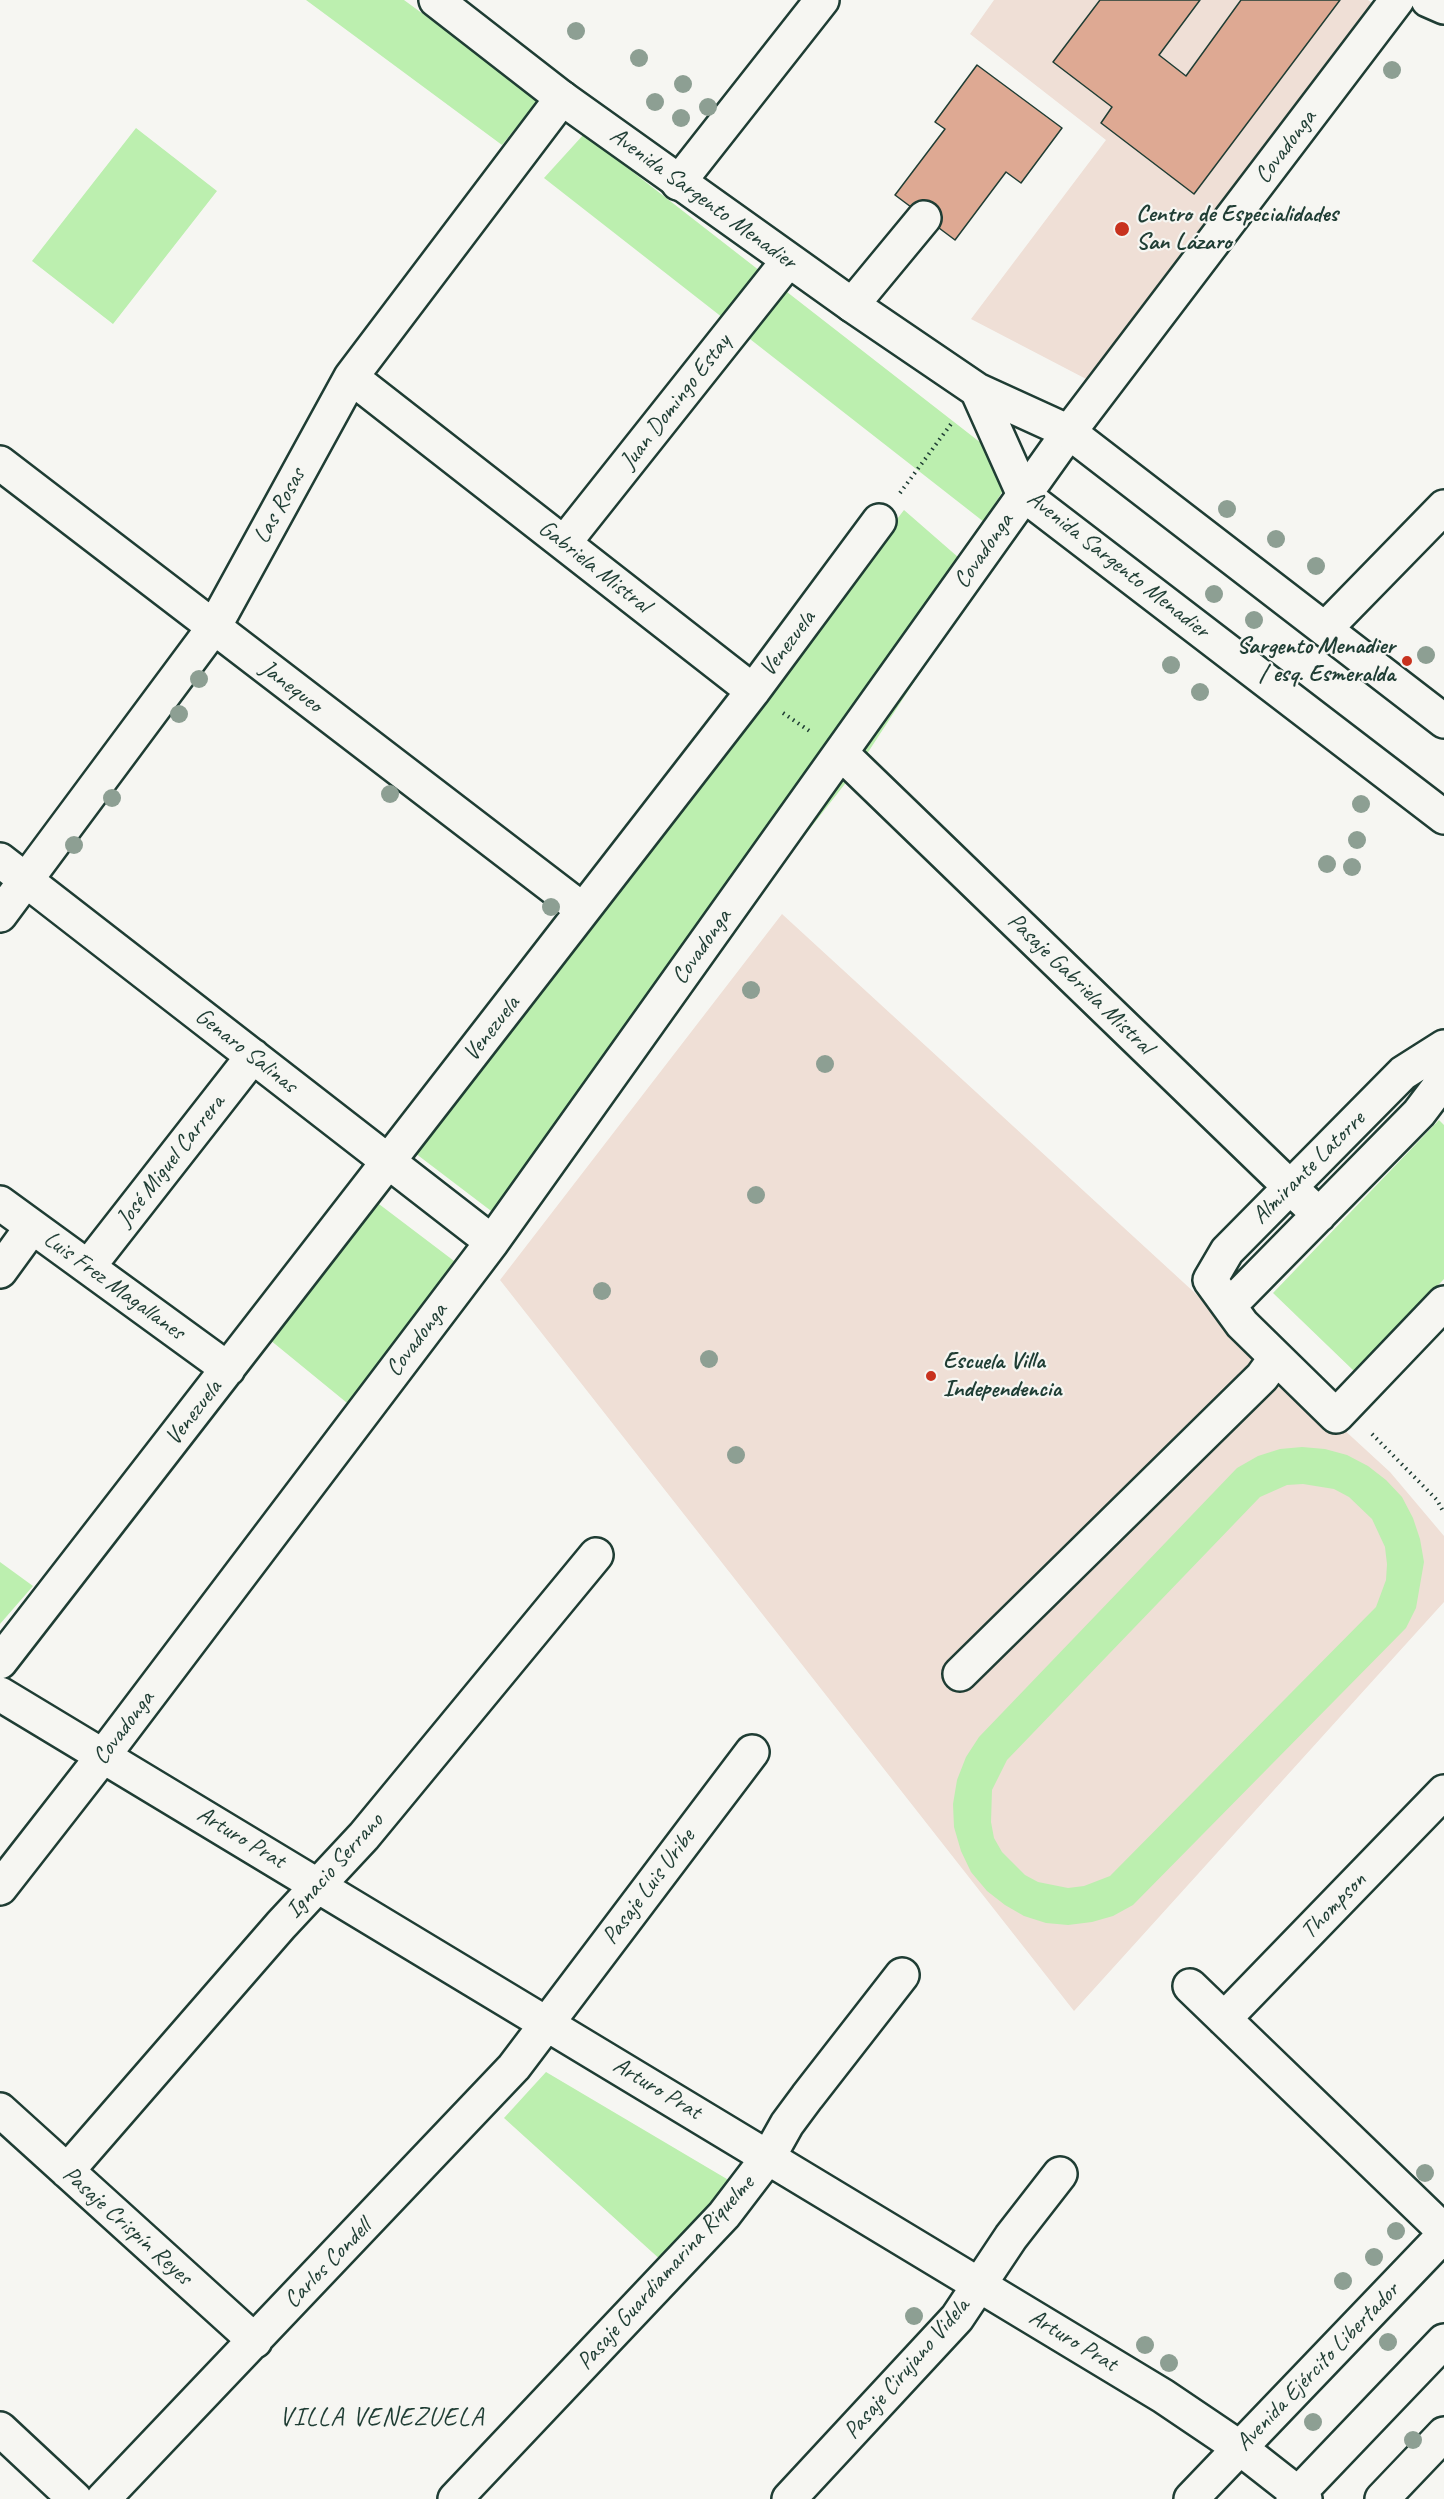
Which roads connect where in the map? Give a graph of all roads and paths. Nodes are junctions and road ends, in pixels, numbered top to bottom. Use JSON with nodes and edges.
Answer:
{"nodes":[{"id":1,"x":436,"y":0,"type":"edge"},
{"id":2,"x":822,"y":0,"type":"edge"},
{"id":3,"x":1397,"y":0,"type":"edge"},
{"id":4,"x":1428,"y":0,"type":"edge"},
{"id":5,"x":1444,"y":7,"type":"edge"},
{"id":6,"x":562,"y":98,"type":"junction"},
{"id":7,"x":678,"y":183,"type":"junction"},
{"id":8,"x":924,"y":218,"type":"dead end"},
{"id":9,"x":788,"y":261,"type":"junction"},
{"id":10,"x":852,"y":305,"type":"junction"},
{"id":11,"x":351,"y":377,"type":"junction"},
{"id":12,"x":977,"y":390,"type":"junction"},
{"id":13,"x":1069,"y":432,"type":"junction"},
{"id":14,"x":0,"y":463,"type":"edge"},
{"id":15,"x":1024,"y":495,"type":"junction"},
{"id":16,"x":1444,"y":507,"type":"edge"},
{"id":17,"x":879,"y":521,"type":"joint"},
{"id":18,"x":564,"y":543,"type":"junction"},
{"id":19,"x":214,"y":627,"type":"junction"},
{"id":20,"x":1325,"y":629,"type":"junction"},
{"id":21,"x":753,"y":692,"type":"junction"},
{"id":22,"x":1444,"y":721,"type":"edge"},
{"id":23,"x":841,"y":753,"type":"junction"},
{"id":24,"x":1444,"y":817,"type":"edge"},
{"id":25,"x":0,"y":860,"type":"edge"},
{"id":26,"x":26,"y":880,"type":"junction"},
{"id":27,"x":583,"y":910,"type":"junction"},
{"id":28,"x":0,"y":915,"type":"edge"},
{"id":29,"x":1444,"y":1047,"type":"edge"},
{"id":30,"x":253,"y":1056,"type":"junction"},
{"id":31,"x":1444,"y":1080,"type":"edge"},
{"id":32,"x":389,"y":1161,"type":"junction"},
{"id":33,"x":1290,"y":1187,"type":"junction"},
{"id":34,"x":0,"y":1203,"type":"edge"},
{"id":35,"x":1318,"y":1215,"type":"junction"},
{"id":36,"x":32,"y":1227,"type":"junction"},
{"id":37,"x":492,"y":1242,"type":"junction"},
{"id":38,"x":88,"y":1267,"type":"junction"},
{"id":39,"x":0,"y":1271,"type":"edge"},
{"id":40,"x":1444,"y":1303,"type":"edge"},
{"id":41,"x":1228,"y":1306,"type":"junction"},
{"id":42,"x":1275,"y":1359,"type":"junction"},
{"id":43,"x":228,"y":1369,"type":"junction"},
{"id":44,"x":1336,"y":1416,"type":"junction"},
{"id":45,"x":1444,"y":1513,"type":"edge"},
{"id":46,"x":596,"y":1555,"type":"dead end"},
{"id":47,"x":0,"y":1662,"type":"edge"},
{"id":48,"x":960,"y":1674,"type":"dead end"},
{"id":49,"x":0,"y":1694,"type":"edge"},
{"id":50,"x":752,"y":1752,"type":"dead end"},
{"id":51,"x":103,"y":1756,"type":"junction"},
{"id":52,"x":1444,"y":1792,"type":"edge"},
{"id":53,"x":319,"y":1885,"type":"junction"},
{"id":54,"x":0,"y":1888,"type":"edge"},
{"id":55,"x":902,"y":1975,"type":"dead end"},
{"id":56,"x":1190,"y":1986,"type":"dead end"},
{"id":57,"x":1224,"y":2019,"type":"junction"},
{"id":58,"x":547,"y":2022,"type":"junction"},
{"id":59,"x":0,"y":2110,"type":"edge"},
{"id":60,"x":769,"y":2156,"type":"junction"},
{"id":61,"x":67,"y":2171,"type":"junction"},
{"id":62,"x":1060,"y":2174,"type":"dead end"},
{"id":63,"x":1444,"y":2233,"type":"edge"},
{"id":64,"x":979,"y":2283,"type":"junction"},
{"id":65,"x":255,"y":2341,"type":"junction"},
{"id":66,"x":1444,"y":2342,"type":"edge"},
{"id":67,"x":0,"y":2429,"type":"edge"},
{"id":68,"x":1444,"y":2434,"type":"edge"},
{"id":69,"x":1240,"y":2448,"type":"junction"},
{"id":70,"x":1298,"y":2497,"type":"edge"},
{"id":71,"x":75,"y":2499,"type":"edge"},
{"id":72,"x":103,"y":2499,"type":"edge"},
{"id":73,"x":456,"y":2499,"type":"edge"},
{"id":74,"x":789,"y":2499,"type":"edge"},
{"id":75,"x":1191,"y":2499,"type":"edge"},
{"id":76,"x":1382,"y":2499,"type":"edge"}],
"edges":[{"from":1,"to":6,"type":"street","name":"Avenida Sargento Menadier"},
{"from":2,"to":7,"type":"street"},
{"from":3,"to":13,"type":"street","name":"Covadonga"},
{"from":4,"to":5,"type":"street"},
{"from":6,"to":7,"type":"street","name":"Avenida Sargento Menadier"},
{"from":6,"to":11,"type":"street","name":"Las Rosas"},
{"from":7,"to":9,"type":"street","name":"Avenida Sargento Menadier"},
{"from":8,"to":10,"type":"street"},
{"from":9,"to":10,"type":"street","name":"Avenida Sargento Menadier"},
{"from":9,"to":18,"type":"street","name":"Juan Domingo Estay"},
{"from":10,"to":12,"type":"street","name":"Avenida Sargento Menadier"},
{"from":11,"to":18,"type":"street","name":"Gabriela Mistral"},
{"from":11,"to":19,"type":"street","name":"Las Rosas"},
{"from":12,"to":13,"type":"street","name":"Avenida Sargento Menadier"},
{"from":12,"to":15,"type":"street","name":"Avenida Sargento Menadier"},
{"from":12,"to":17,"type":"path"},
{"from":13,"to":15,"type":"street","name":"Covadonga"},
{"from":13,"to":20,"type":"street","name":"Avenida Sargento Menadier"},
{"from":14,"to":19,"type":"street","name":"Janequeo"},
{"from":15,"to":23,"type":"street","name":"Covadonga"},
{"from":15,"to":24,"type":"street","name":"Avenida Sargento Menadier"},
{"from":16,"to":20,"type":"street"},
{"from":17,"to":21,"type":"street","name":"Venezuela"},
{"from":18,"to":21,"type":"street","name":"Gabriela Mistral"},
{"from":19,"to":26,"type":"street","name":"Las Rosas"},
{"from":19,"to":27,"type":"street","name":"Janequeo"},
{"from":20,"to":22,"type":"street","name":"Avenida Sargento Menadier"},
{"from":21,"to":23,"type":"path"},
{"from":21,"to":27,"type":"street","name":"Venezuela"},
{"from":23,"to":33,"type":"street","name":"Pasaje Gabriela Mistral"},
{"from":23,"to":37,"type":"street","name":"Covadonga"},
{"from":25,"to":26,"type":"street","name":"Genaro Salinas"},
{"from":26,"to":28,"type":"street","name":"Las Rosas"},
{"from":26,"to":30,"type":"street","name":"Genaro Salinas"},
{"from":27,"to":32,"type":"street","name":"Venezuela"},
{"from":29,"to":33,"type":"street","name":"Almirante Latorre"},
{"from":30,"to":32,"type":"street","name":"Genaro Salinas"},
{"from":30,"to":38,"type":"street","name":"José Miguel Carrera"},
{"from":31,"to":35,"type":"street","name":"Almirante Latorre"},
{"from":32,"to":37,"type":"street","name":"Genaro Salinas"},
{"from":32,"to":43,"type":"street","name":"Venezuela"},
{"from":33,"to":35,"type":"street","name":"Pasaje Gabriela Mistral"},
{"from":33,"to":41,"type":"street","name":"Almirante Latorre"},
{"from":34,"to":36,"type":"street","name":"Luis Frez Magallanes"},
{"from":35,"to":41,"type":"street","name":"Almirante Latorre"},
{"from":36,"to":38,"type":"street","name":"Luis Frez Magallanes"},
{"from":36,"to":39,"type":"street"},
{"from":37,"to":51,"type":"street","name":"Covadonga"},
{"from":38,"to":43,"type":"street","name":"Luis Frez Magallanes"},
{"from":40,"to":44,"type":"street"},
{"from":41,"to":42,"type":"street","name":"Almirante Latorre"},
{"from":42,"to":44,"type":"street","name":"Almirante Latorre"},
{"from":42,"to":48,"type":"street"},
{"from":43,"to":47,"type":"street","name":"Venezuela"},
{"from":44,"to":45,"type":"path"},
{"from":46,"to":53,"type":"street","name":"Ignacio Serrano"},
{"from":49,"to":51,"type":"street","name":"Arturo Prat"},
{"from":50,"to":58,"type":"street","name":"Pasaje Luis Uribe"},
{"from":51,"to":53,"type":"street","name":"Arturo Prat"},
{"from":51,"to":54,"type":"street","name":"Covadonga"},
{"from":52,"to":57,"type":"street","name":"Thompson"},
{"from":53,"to":58,"type":"street","name":"Arturo Prat"},
{"from":53,"to":61,"type":"street","name":"Ignacio Serrano"},
{"from":55,"to":60,"type":"street","name":"Pasaje Guardiamarina Riquelme"},
{"from":56,"to":57,"type":"street"},
{"from":57,"to":63,"type":"street"},
{"from":58,"to":60,"type":"street","name":"Arturo Prat"},
{"from":58,"to":65,"type":"street","name":"Carlos Condell"},
{"from":59,"to":61,"type":"street","name":"Pasaje Crispín Reyes"},
{"from":60,"to":64,"type":"street","name":"Arturo Prat"},
{"from":60,"to":73,"type":"street","name":"Pasaje Guardiamarina Riquelme"},
{"from":61,"to":65,"type":"street","name":"Pasaje Crispín Reyes"},
{"from":62,"to":64,"type":"street","name":"Pasaje Cirujano Videla"},
{"from":63,"to":69,"type":"street","name":"Avenida Ejército Libertador"},
{"from":64,"to":69,"type":"street","name":"Arturo Prat"},
{"from":64,"to":74,"type":"street","name":"Pasaje Cirujano Videla"},
{"from":65,"to":72,"type":"street","name":"Carlos Condell"},
{"from":66,"to":70,"type":"street"},
{"from":67,"to":71,"type":"street"},
{"from":68,"to":76,"type":"street"},
{"from":69,"to":70,"type":"street","name":"Arturo Prat"},
{"from":69,"to":75,"type":"street","name":"Avenida Ejército Libertador"}]}
